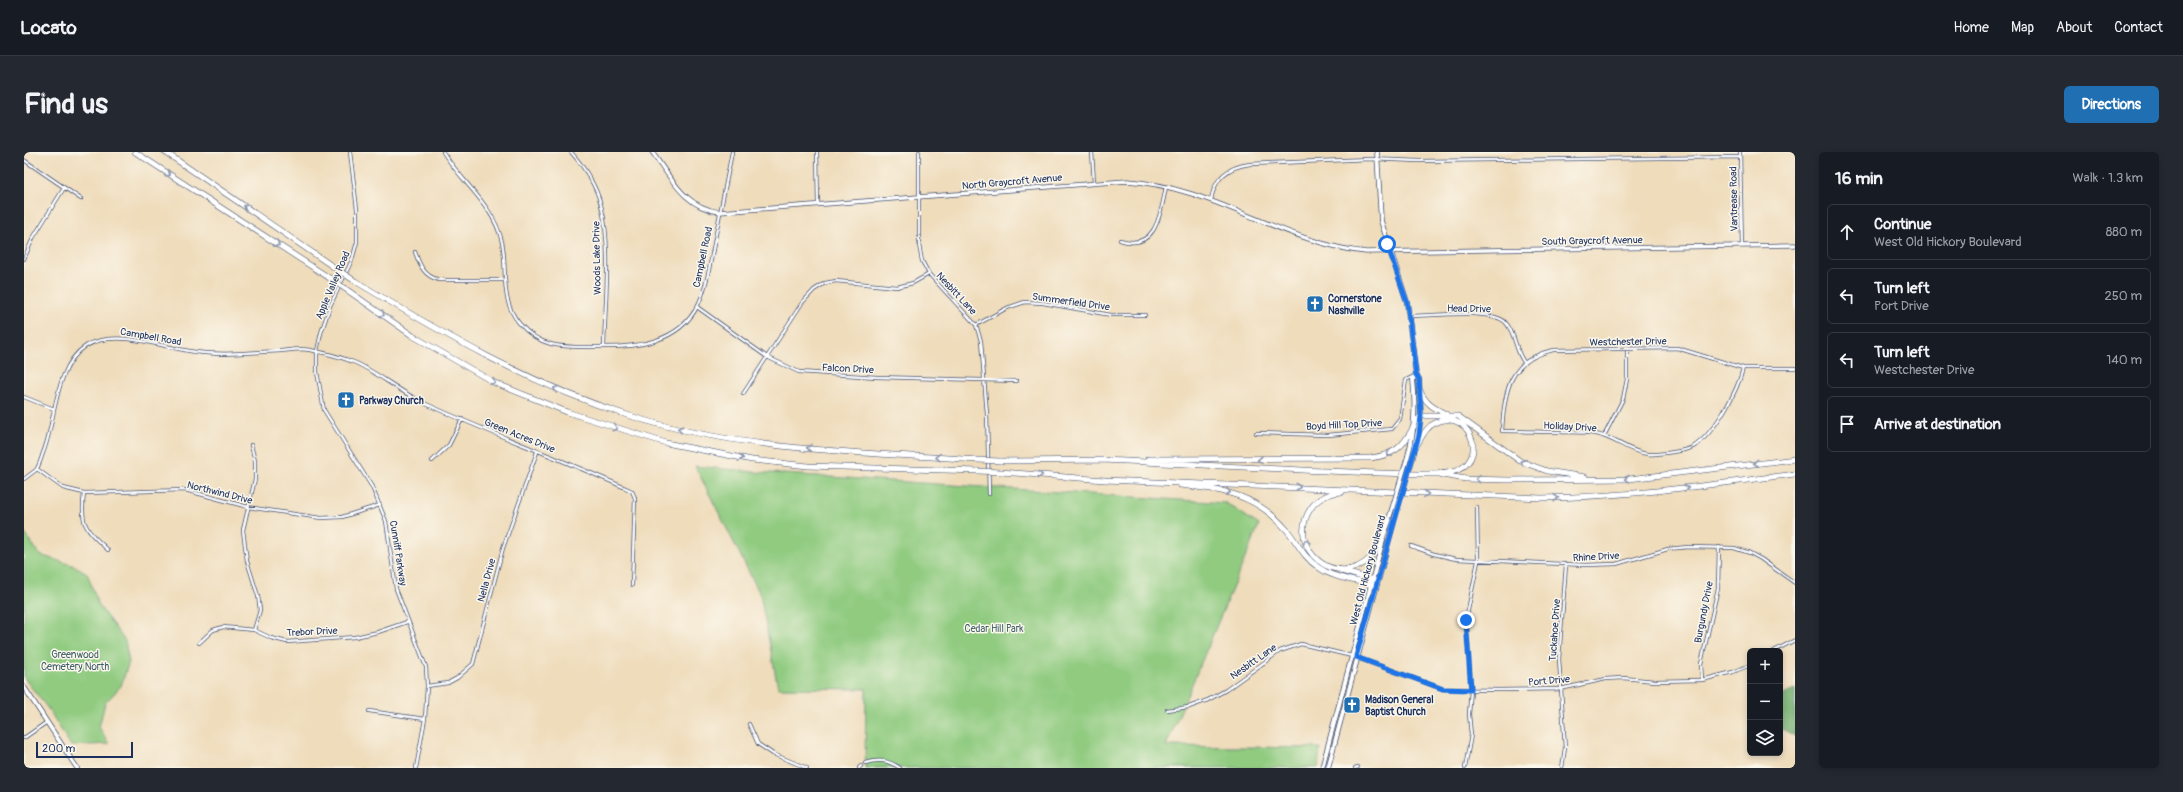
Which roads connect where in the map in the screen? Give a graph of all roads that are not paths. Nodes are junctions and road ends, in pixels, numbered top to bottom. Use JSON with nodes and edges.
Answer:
{"nodes":[{"id":1,"x":135,"y":152,"type":"edge"},
{"id":2,"x":165,"y":152,"type":"edge"},
{"id":3,"x":350,"y":152,"type":"edge"},
{"id":4,"x":442,"y":152,"type":"edge"},
{"id":5,"x":571,"y":152,"type":"edge"},
{"id":6,"x":652,"y":152,"type":"edge"},
{"id":7,"x":732,"y":152,"type":"edge"},
{"id":8,"x":817,"y":152,"type":"edge"},
{"id":9,"x":919,"y":152,"type":"edge"},
{"id":10,"x":1092,"y":152,"type":"edge"},
{"id":11,"x":1377,"y":152,"type":"edge"},
{"id":12,"x":1740,"y":152,"type":"edge"},
{"id":13,"x":1740,"y":157,"type":"junction"},
{"id":14,"x":24,"y":160,"type":"edge"},
{"id":15,"x":1377,"y":160,"type":"junction"},
{"id":16,"x":1094,"y":183,"type":"junction"},
{"id":17,"x":1166,"y":186,"type":"junction"},
{"id":18,"x":64,"y":188,"type":"junction"},
{"id":19,"x":919,"y":197,"type":"junction"},
{"id":20,"x":81,"y":199,"type":"dead end"},
{"id":21,"x":1211,"y":200,"type":"junction"},
{"id":22,"x":818,"y":205,"type":"junction"},
{"id":23,"x":720,"y":212,"type":"junction"},
{"id":24,"x":1120,"y":240,"type":"dead end"},
{"id":25,"x":1795,"y":245,"type":"edge"},
{"id":26,"x":1742,"y":246,"type":"junction"},
{"id":27,"x":1389,"y":250,"type":"junction"},
{"id":28,"x":415,"y":252,"type":"dead end"},
{"id":29,"x":24,"y":259,"type":"edge"},
{"id":30,"x":929,"y":274,"type":"junction"},
{"id":31,"x":504,"y":280,"type":"junction"},
{"id":32,"x":697,"y":307,"type":"junction"},
{"id":33,"x":1145,"y":315,"type":"dead end"},
{"id":34,"x":1410,"y":316,"type":"junction"},
{"id":35,"x":976,"y":326,"type":"junction"},
{"id":36,"x":604,"y":348,"type":"junction"},
{"id":37,"x":1627,"y":349,"type":"junction"},
{"id":38,"x":317,"y":352,"type":"junction"},
{"id":39,"x":767,"y":357,"type":"junction"},
{"id":40,"x":1524,"y":362,"type":"junction"},
{"id":41,"x":1743,"y":368,"type":"junction"},
{"id":42,"x":1795,"y":368,"type":"edge"},
{"id":43,"x":1416,"y":375,"type":"junction"},
{"id":44,"x":985,"y":379,"type":"junction"},
{"id":45,"x":1017,"y":381,"type":"dead end"},
{"id":46,"x":1420,"y":391,"type":"junction"},
{"id":47,"x":744,"y":394,"type":"dead end"},
{"id":48,"x":24,"y":397,"type":"edge"},
{"id":49,"x":54,"y":409,"type":"junction"},
{"id":50,"x":1449,"y":415,"type":"junction"},
{"id":51,"x":1421,"y":416,"type":"junction"},
{"id":52,"x":462,"y":419,"type":"junction"},
{"id":53,"x":1503,"y":420,"type":"joint"},
{"id":54,"x":1415,"y":424,"type":"junction"},
{"id":55,"x":1256,"y":433,"type":"dead end"},
{"id":56,"x":1604,"y":436,"type":"junction"},
{"id":57,"x":251,"y":445,"type":"dead end"},
{"id":58,"x":1416,"y":446,"type":"junction"},
{"id":59,"x":537,"y":452,"type":"junction"},
{"id":60,"x":1795,"y":459,"type":"edge"},
{"id":61,"x":1104,"y":460,"type":"junction"},
{"id":62,"x":432,"y":461,"type":"dead end"},
{"id":63,"x":37,"y":469,"type":"junction"},
{"id":64,"x":1435,"y":474,"type":"junction"},
{"id":65,"x":1795,"y":474,"type":"edge"},
{"id":66,"x":24,"y":479,"type":"edge"},
{"id":67,"x":1601,"y":479,"type":"junction"},
{"id":68,"x":1147,"y":481,"type":"junction"},
{"id":69,"x":1387,"y":492,"type":"junction"},
{"id":70,"x":84,"y":493,"type":"junction"},
{"id":71,"x":989,"y":494,"type":"dead end"},
{"id":72,"x":380,"y":505,"type":"junction"},
{"id":73,"x":248,"y":507,"type":"junction"},
{"id":74,"x":1477,"y":507,"type":"dead end"},
{"id":75,"x":1395,"y":510,"type":"junction"},
{"id":76,"x":1389,"y":520,"type":"junction"},
{"id":77,"x":1412,"y":546,"type":"dead end"},
{"id":78,"x":1719,"y":547,"type":"junction"},
{"id":79,"x":108,"y":550,"type":"dead end"},
{"id":80,"x":1478,"y":561,"type":"junction"},
{"id":81,"x":1566,"y":565,"type":"junction"},
{"id":82,"x":1330,"y":568,"type":"junction"},
{"id":83,"x":1374,"y":583,"type":"junction"},
{"id":84,"x":1795,"y":583,"type":"edge"},
{"id":85,"x":632,"y":585,"type":"dead end"},
{"id":86,"x":407,"y":622,"type":"junction"},
{"id":87,"x":254,"y":630,"type":"junction"},
{"id":88,"x":1795,"y":640,"type":"edge"},
{"id":89,"x":200,"y":642,"type":"dead end"},
{"id":90,"x":1780,"y":648,"type":"edge"},
{"id":91,"x":1354,"y":656,"type":"junction"},
{"id":92,"x":1747,"y":666,"type":"edge"},
{"id":93,"x":1702,"y":680,"type":"junction"},
{"id":94,"x":427,"y":686,"type":"junction"},
{"id":95,"x":24,"y":687,"type":"edge"},
{"id":96,"x":1560,"y":689,"type":"junction"},
{"id":97,"x":1471,"y":690,"type":"junction"},
{"id":98,"x":1167,"y":710,"type":"dead end"},
{"id":99,"x":369,"y":711,"type":"dead end"},
{"id":100,"x":425,"y":719,"type":"junction"},
{"id":101,"x":47,"y":722,"type":"junction"},
{"id":102,"x":748,"y":724,"type":"dead end"},
{"id":103,"x":24,"y":738,"type":"edge"},
{"id":104,"x":865,"y":763,"type":"dead end"},
{"id":105,"x":77,"y":768,"type":"edge"},
{"id":106,"x":416,"y":768,"type":"edge"},
{"id":107,"x":807,"y":768,"type":"edge"},
{"id":108,"x":900,"y":768,"type":"edge"},
{"id":109,"x":1322,"y":768,"type":"edge"},
{"id":110,"x":1328,"y":768,"type":"edge"},
{"id":111,"x":1465,"y":768,"type":"edge"},
{"id":112,"x":1562,"y":768,"type":"edge"}],
"edges":[{"from":1,"to":68,"type":"highway","one_way":true,"bridge":true},
{"from":61,"to":2,"type":"highway","one_way":true,"bridge":true},
{"from":3,"to":38,"type":"street","name":"Apple Valley Road"},
{"from":4,"to":31,"type":"street","name":"Campbell Road"},
{"from":5,"to":36,"type":"street","name":"Woods Lake Drive"},
{"from":6,"to":23,"type":"street","name":"North Graycroft Avenue"},
{"from":7,"to":23,"type":"street","name":"Campbell Road"},
{"from":8,"to":22,"type":"street"},
{"from":9,"to":19,"type":"street","name":"Nesbitt Lane"},
{"from":10,"to":16,"type":"street"},
{"from":11,"to":15,"type":"main road","name":"West Old Hickory Boulevard"},
{"from":12,"to":13,"type":"street","name":"Vantrease Road"},
{"from":13,"to":15,"type":"street"},
{"from":13,"to":26,"type":"street","name":"Vantrease Road"},
{"from":14,"to":18,"type":"street"},
{"from":15,"to":21,"type":"street"},
{"from":15,"to":27,"type":"main road","name":"West Old Hickory Boulevard"},
{"from":16,"to":17,"type":"street","name":"North Graycroft Avenue"},
{"from":16,"to":19,"type":"street","name":"North Graycroft Avenue"},
{"from":17,"to":21,"type":"street","name":"North Graycroft Avenue"},
{"from":17,"to":24,"type":"street"},
{"from":18,"to":20,"type":"street"},
{"from":18,"to":29,"type":"street"},
{"from":19,"to":22,"type":"street","name":"North Graycroft Avenue"},
{"from":19,"to":30,"type":"street","name":"Nesbitt Lane"},
{"from":21,"to":27,"type":"street","name":"North Graycroft Avenue"},
{"from":22,"to":23,"type":"street","name":"North Graycroft Avenue"},
{"from":23,"to":32,"type":"street","name":"Campbell Road"},
{"from":25,"to":26,"type":"street","name":"South Graycroft Avenue"},
{"from":26,"to":27,"type":"street","name":"South Graycroft Avenue"},
{"from":27,"to":34,"type":"main road","name":"West Old Hickory Boulevard"},
{"from":28,"to":31,"type":"street"},
{"from":30,"to":35,"type":"street","name":"Nesbitt Lane"},
{"from":30,"to":39,"type":"street"},
{"from":31,"to":36,"type":"street","name":"Campbell Road"},
{"from":32,"to":36,"type":"street","name":"Campbell Road"},
{"from":32,"to":39,"type":"street","name":"Falcon Drive"},
{"from":33,"to":35,"type":"street","name":"Summerfield Drive"},
{"from":34,"to":40,"type":"street","name":"Head Drive"},
{"from":34,"to":43,"type":"main road","name":"West Old Hickory Boulevard"},
{"from":35,"to":44,"type":"street","name":"Nesbitt Lane"},
{"from":37,"to":40,"type":"street","name":"Westchester Drive"},
{"from":37,"to":41,"type":"street","name":"Westchester Drive"},
{"from":37,"to":56,"type":"street"},
{"from":38,"to":49,"type":"street","name":"Campbell Road"},
{"from":38,"to":52,"type":"street","name":"Green Acres Drive"},
{"from":38,"to":72,"type":"street","name":"Cunniff Parkway"},
{"from":39,"to":44,"type":"street","name":"Falcon Drive"},
{"from":39,"to":47,"type":"street"},
{"from":40,"to":53,"type":"street","name":"Westchester Drive"},
{"from":41,"to":42,"type":"street","name":"Westchester Drive"},
{"from":41,"to":56,"type":"street","name":"Holiday Drive"},
{"from":43,"to":46,"type":"main road","name":"West Old Hickory Boulevard"},
{"from":43,"to":54,"type":"main road","name":"West Old Hickory Boulevard"},
{"from":43,"to":55,"type":"street","name":"Boyd Hill Top Drive"},
{"from":44,"to":45,"type":"street","name":"Falcon Drive"},
{"from":44,"to":71,"type":"street","name":"Nesbitt Lane"},
{"from":46,"to":50,"type":"highway"},
{"from":46,"to":51,"type":"main road","name":"West Old Hickory Boulevard"},
{"from":48,"to":49,"type":"street"},
{"from":49,"to":63,"type":"street","name":"Campbell Road"},
{"from":50,"to":51,"type":"highway"},
{"from":67,"to":50,"type":"highway","one_way":true},
{"from":51,"to":54,"type":"highway"},
{"from":51,"to":58,"type":"main road","name":"West Old Hickory Boulevard"},
{"from":52,"to":59,"type":"street","name":"Green Acres Drive"},
{"from":52,"to":62,"type":"street"},
{"from":53,"to":56,"type":"street","name":"Holiday Drive"},
{"from":54,"to":61,"type":"highway","one_way":true},
{"from":54,"to":75,"type":"main road","name":"West Old Hickory Boulevard","bridge":true},
{"from":57,"to":73,"type":"street"},
{"from":58,"to":64,"type":"highway"},
{"from":58,"to":75,"type":"main road","name":"West Old Hickory Boulevard","bridge":true},
{"from":59,"to":85,"type":"street","name":"Green Acres Drive"},
{"from":59,"to":94,"type":"street","name":"Nella Drive"},
{"from":60,"to":67,"type":"highway","one_way":true},
{"from":61,"to":64,"type":"highway"},
{"from":63,"to":66,"type":"street"},
{"from":63,"to":70,"type":"street","name":"Northwind Drive"},
{"from":67,"to":64,"type":"highway","one_way":true},
{"from":69,"to":65,"type":"highway","one_way":true},
{"from":68,"to":69,"type":"highway","one_way":true},
{"from":68,"to":83,"type":"highway","one_way":true},
{"from":82,"to":69,"type":"highway","one_way":true},
{"from":70,"to":73,"type":"street","name":"Northwind Drive"},
{"from":70,"to":79,"type":"street"},
{"from":72,"to":73,"type":"street","name":"Northwind Drive"},
{"from":72,"to":86,"type":"street","name":"Cunniff Parkway"},
{"from":73,"to":87,"type":"street"},
{"from":74,"to":80,"type":"street"},
{"from":75,"to":76,"type":"main road","name":"West Old Hickory Boulevard"},
{"from":75,"to":83,"type":"main road","name":"West Old Hickory Boulevard"},
{"from":76,"to":82,"type":"highway"},
{"from":76,"to":83,"type":"main road","name":"West Old Hickory Boulevard"},
{"from":77,"to":80,"type":"street","name":"Rhine Drive"},
{"from":78,"to":81,"type":"street","name":"Rhine Drive"},
{"from":78,"to":84,"type":"street","name":"Rhine Drive"},
{"from":78,"to":93,"type":"street","name":"Burgundy Drive"},
{"from":80,"to":81,"type":"street","name":"Rhine Drive"},
{"from":80,"to":97,"type":"street"},
{"from":81,"to":96,"type":"street","name":"Tuckahoe Drive"},
{"from":82,"to":83,"type":"highway"},
{"from":83,"to":91,"type":"main road","name":"West Old Hickory Boulevard"},
{"from":86,"to":87,"type":"street","name":"Trebor Drive"},
{"from":86,"to":94,"type":"street","name":"Cunniff Parkway"},
{"from":87,"to":89,"type":"street","name":"Trebor Drive"},
{"from":88,"to":90,"type":"street"},
{"from":91,"to":97,"type":"street","name":"Port Drive"},
{"from":91,"to":98,"type":"street","name":"Nesbitt Lane"},
{"from":91,"to":109,"type":"main road","name":"West Old Hickory Boulevard"},
{"from":91,"to":110,"type":"main road","name":"West Old Hickory Boulevard"},
{"from":92,"to":93,"type":"street","name":"Port Drive"},
{"from":93,"to":96,"type":"street","name":"Port Drive"},
{"from":94,"to":100,"type":"street","name":"Cunniff Parkway"},
{"from":95,"to":101,"type":"main road"},
{"from":96,"to":97,"type":"street","name":"Port Drive"},
{"from":96,"to":112,"type":"street","name":"Tuckahoe Drive"},
{"from":97,"to":111,"type":"street"},
{"from":99,"to":100,"type":"street"},
{"from":100,"to":106,"type":"street","name":"Cunniff Parkway"},
{"from":101,"to":103,"type":"street"},
{"from":101,"to":105,"type":"main road"},
{"from":102,"to":107,"type":"street"},
{"from":104,"to":108,"type":"street"}]}
